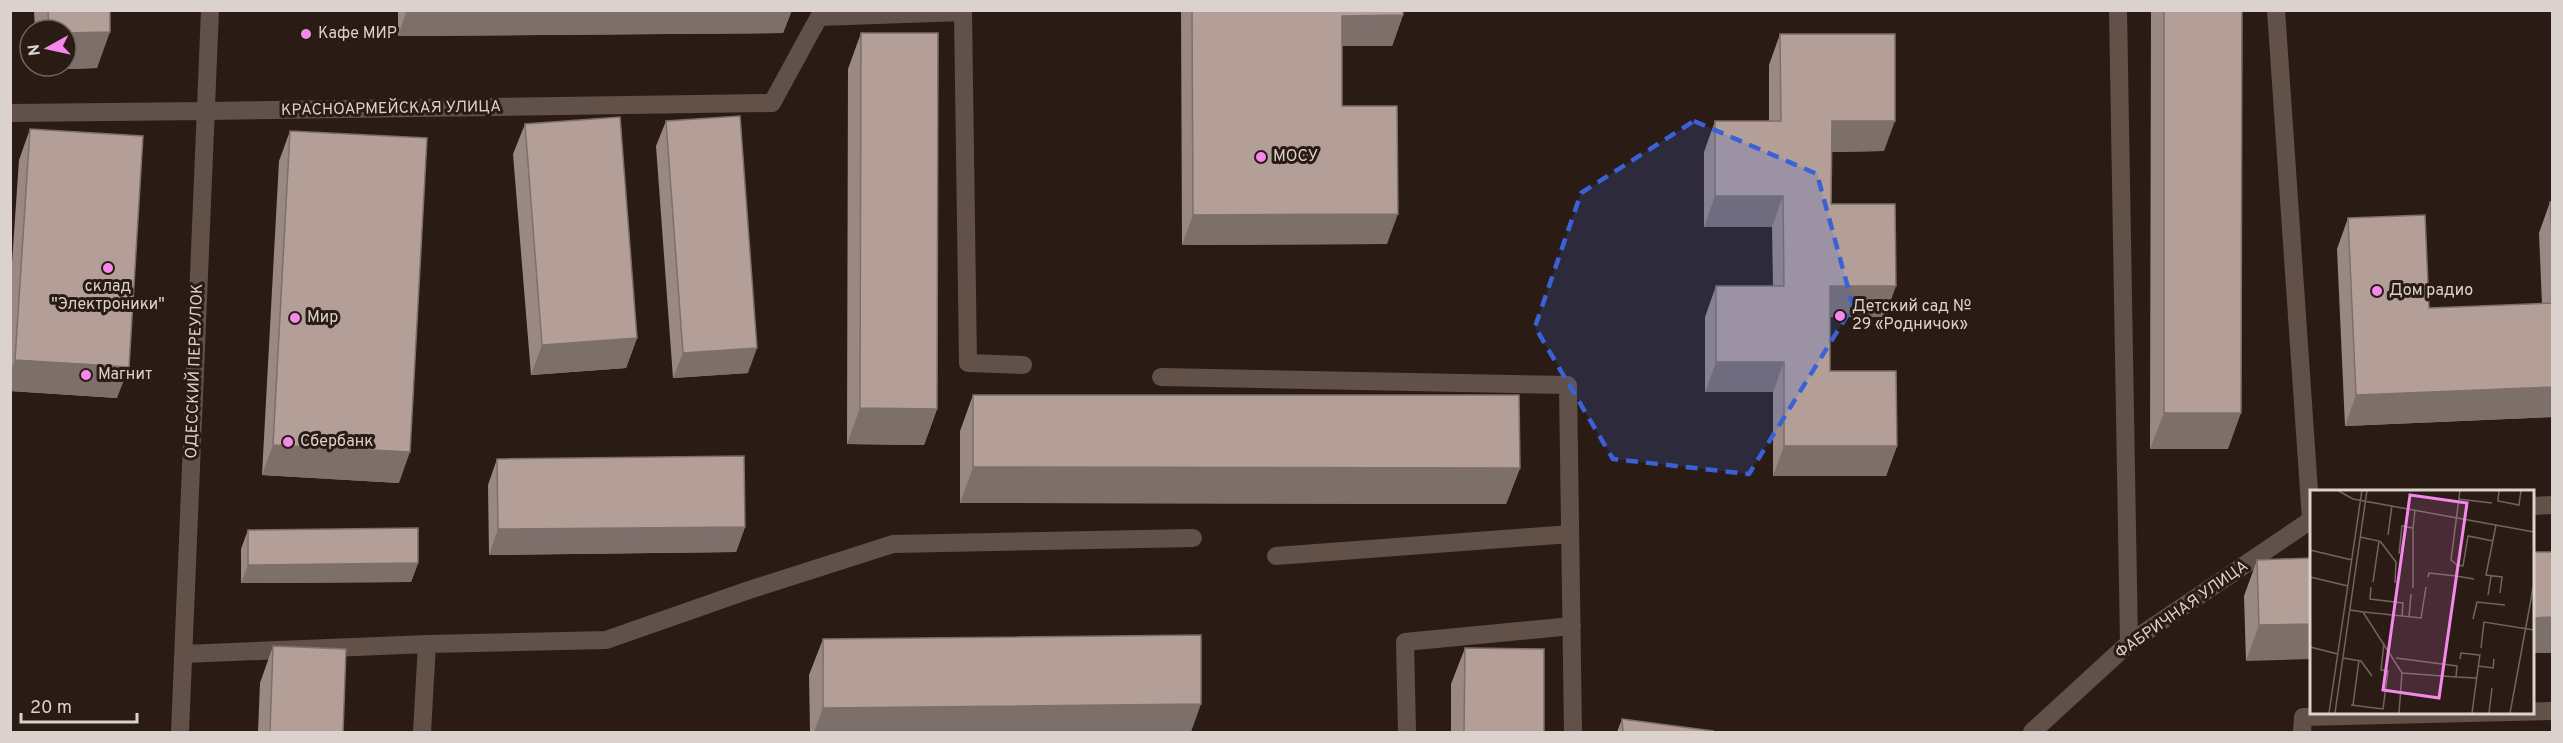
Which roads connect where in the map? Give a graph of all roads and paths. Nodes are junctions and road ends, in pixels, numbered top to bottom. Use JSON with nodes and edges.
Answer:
{"nodes":[{"id":1,"x":210,"y":10,"type":"edge"},
{"id":2,"x":2118,"y":10,"type":"edge"},
{"id":3,"x":2276,"y":10,"type":"edge"},
{"id":4,"x":963,"y":11,"type":"edge"},
{"id":5,"x":819,"y":14,"type":"edge"},
{"id":6,"x":206,"y":111,"type":"junction"},
{"id":7,"x":10,"y":113,"type":"edge"},
{"id":8,"x":1023,"y":365,"type":"dead end"},
{"id":9,"x":1161,"y":377,"type":"dead end"},
{"id":10,"x":2310,"y":505,"type":"edge"},
{"id":11,"x":2553,"y":505,"type":"edge"},
{"id":12,"x":2533,"y":506,"type":"edge"},
{"id":13,"x":2310,"y":521,"type":"edge"},
{"id":14,"x":1570,"y":534,"type":"junction"},
{"id":15,"x":1193,"y":538,"type":"dead end"},
{"id":16,"x":1276,"y":556,"type":"dead end"},
{"id":17,"x":1572,"y":626,"type":"junction"},
{"id":18,"x":2129,"y":643,"type":"junction"},
{"id":19,"x":427,"y":644,"type":"junction"},
{"id":20,"x":184,"y":654,"type":"junction"},
{"id":21,"x":2533,"y":711,"type":"edge"},
{"id":22,"x":2553,"y":711,"type":"edge"},
{"id":23,"x":2470,"y":713,"type":"edge"},
{"id":24,"x":180,"y":732,"type":"edge"},
{"id":25,"x":422,"y":732,"type":"edge"},
{"id":26,"x":1407,"y":732,"type":"edge"},
{"id":27,"x":1573,"y":732,"type":"edge"},
{"id":28,"x":2032,"y":732,"type":"edge"},
{"id":29,"x":2302,"y":732,"type":"edge"}],
"edges":[{"from":1,"to":6,"type":"street","name":"ОДЕССКИЙ ПЕРЕУЛОК"},
{"from":2,"to":18,"type":"street"},
{"from":3,"to":10,"type":"street"},
{"from":4,"to":5,"type":"street"},
{"from":4,"to":8,"type":"street"},
{"from":5,"to":6,"type":"street","name":"КРАСНОАРМЕЙСКАЯ УЛИЦА"},
{"from":6,"to":7,"type":"street","name":"КРАСНОАРМЕЙСКАЯ УЛИЦА"},
{"from":6,"to":20,"type":"street","name":"ОДЕССКИЙ ПЕРЕУЛОК"},
{"from":9,"to":14,"type":"street"},
{"from":11,"to":12,"type":"street"},
{"from":13,"to":18,"type":"street","name":"ФАБРИЧНАЯ УЛИЦА"},
{"from":14,"to":16,"type":"street"},
{"from":14,"to":17,"type":"street"},
{"from":15,"to":19,"type":"street"},
{"from":17,"to":26,"type":"street"},
{"from":17,"to":27,"type":"street"},
{"from":18,"to":28,"type":"street","name":"ФАБРИЧНАЯ УЛИЦА"},
{"from":19,"to":20,"type":"street"},
{"from":19,"to":25,"type":"street"},
{"from":20,"to":24,"type":"street","name":"ОДЕССКИЙ ПЕРЕУЛОК"},
{"from":21,"to":22,"type":"street"},
{"from":23,"to":29,"type":"street"}]}
